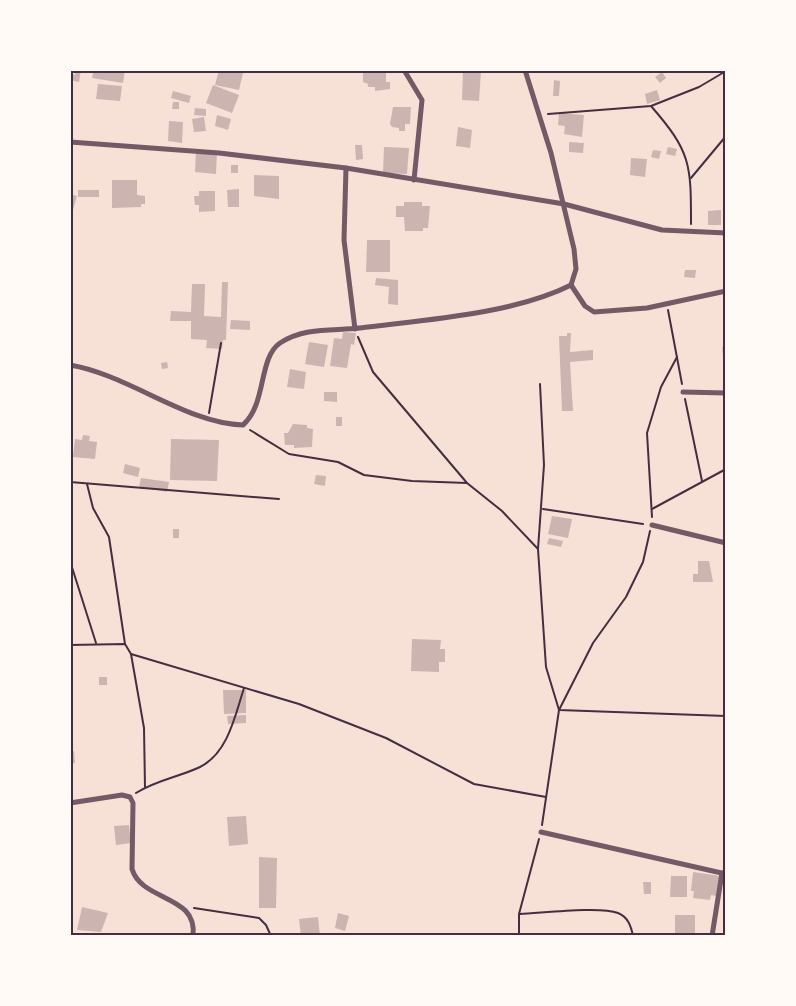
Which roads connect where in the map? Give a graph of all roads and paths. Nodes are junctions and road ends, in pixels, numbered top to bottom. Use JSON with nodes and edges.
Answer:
{"nodes":[{"id":1,"x":404,"y":70,"type":"edge"},
{"id":2,"x":439,"y":70,"type":"edge"},
{"id":3,"x":450,"y":70,"type":"edge"},
{"id":4,"x":525,"y":70,"type":"edge"},
{"id":5,"x":726,"y":70,"type":"edge"},
{"id":6,"x":651,"y":106,"type":"junction"},
{"id":7,"x":539,"y":114,"type":"junction"},
{"id":8,"x":726,"y":136,"type":"edge"},
{"id":9,"x":70,"y":142,"type":"edge"},
{"id":10,"x":346,"y":168,"type":"junction"},
{"id":11,"x":691,"y":178,"type":"junction"},
{"id":12,"x":414,"y":180,"type":"junction"},
{"id":13,"x":564,"y":204,"type":"junction"},
{"id":14,"x":691,"y":233,"type":"junction"},
{"id":15,"x":726,"y":233,"type":"edge"},
{"id":16,"x":571,"y":285,"type":"junction"},
{"id":17,"x":726,"y":291,"type":"edge"},
{"id":18,"x":355,"y":329,"type":"junction"},
{"id":19,"x":221,"y":343,"type":"dead end"},
{"id":20,"x":677,"y":357,"type":"dead end"},
{"id":21,"x":70,"y":365,"type":"edge"},
{"id":22,"x":540,"y":384,"type":"dead end"},
{"id":23,"x":683,"y":392,"type":"dead end"},
{"id":24,"x":726,"y":393,"type":"edge"},
{"id":25,"x":207,"y":418,"type":"junction"},
{"id":26,"x":243,"y":425,"type":"junction"},
{"id":27,"x":726,"y":469,"type":"edge"},
{"id":28,"x":70,"y":482,"type":"edge"},
{"id":29,"x":467,"y":483,"type":"junction"},
{"id":30,"x":87,"y":484,"type":"junction"},
{"id":31,"x":279,"y":499,"type":"dead end"},
{"id":32,"x":543,"y":508,"type":"junction"},
{"id":33,"x":652,"y":509,"type":"junction"},
{"id":34,"x":652,"y":525,"type":"junction"},
{"id":35,"x":726,"y":543,"type":"edge"},
{"id":36,"x":538,"y":549,"type":"junction"},
{"id":37,"x":70,"y":561,"type":"edge"},
{"id":38,"x":96,"y":643,"type":"junction"},
{"id":39,"x":125,"y":644,"type":"junction"},
{"id":40,"x":70,"y":645,"type":"edge"},
{"id":41,"x":130,"y":654,"type":"junction"},
{"id":42,"x":244,"y":688,"type":"junction"},
{"id":43,"x":559,"y":710,"type":"junction"},
{"id":44,"x":726,"y":716,"type":"edge"},
{"id":45,"x":145,"y":787,"type":"junction"},
{"id":46,"x":129,"y":797,"type":"junction"},
{"id":47,"x":546,"y":797,"type":"junction"},
{"id":48,"x":70,"y":803,"type":"edge"},
{"id":49,"x":541,"y":832,"type":"junction"},
{"id":50,"x":724,"y":874,"type":"edge"},
{"id":51,"x":182,"y":907,"type":"junction"},
{"id":52,"x":519,"y":914,"type":"junction"},
{"id":53,"x":193,"y":936,"type":"edge"},
{"id":54,"x":271,"y":936,"type":"edge"},
{"id":55,"x":519,"y":936,"type":"edge"},
{"id":56,"x":633,"y":936,"type":"edge"},
{"id":57,"x":712,"y":936,"type":"edge"}],
"edges":[{"from":1,"to":12,"type":"street"},
{"from":2,"to":3,"type":"street"},
{"from":4,"to":7,"type":"street"},
{"from":5,"to":6,"type":"path"},
{"from":6,"to":7,"type":"path"},
{"from":6,"to":11,"type":"path"},
{"from":7,"to":13,"type":"street"},
{"from":8,"to":11,"type":"path"},
{"from":9,"to":10,"type":"street"},
{"from":10,"to":12,"type":"street"},
{"from":10,"to":18,"type":"street"},
{"from":11,"to":14,"type":"path"},
{"from":12,"to":13,"type":"street"},
{"from":13,"to":14,"type":"street"},
{"from":13,"to":16,"type":"street"},
{"from":14,"to":15,"type":"street"},
{"from":16,"to":17,"type":"street"},
{"from":16,"to":18,"type":"street"},
{"from":18,"to":26,"type":"street"},
{"from":18,"to":29,"type":"path"},
{"from":19,"to":25,"type":"path"},
{"from":20,"to":33,"type":"path"},
{"from":21,"to":25,"type":"street"},
{"from":22,"to":32,"type":"path"},
{"from":23,"to":24,"type":"street"},
{"from":25,"to":26,"type":"street"},
{"from":26,"to":29,"type":"path"},
{"from":27,"to":33,"type":"path"},
{"from":28,"to":30,"type":"path"},
{"from":29,"to":36,"type":"path"},
{"from":30,"to":31,"type":"path"},
{"from":30,"to":39,"type":"path"},
{"from":32,"to":34,"type":"path"},
{"from":32,"to":36,"type":"path"},
{"from":33,"to":34,"type":"path"},
{"from":34,"to":35,"type":"street"},
{"from":34,"to":43,"type":"path"},
{"from":36,"to":43,"type":"path"},
{"from":37,"to":38,"type":"path"},
{"from":38,"to":39,"type":"path"},
{"from":38,"to":40,"type":"path"},
{"from":39,"to":41,"type":"path"},
{"from":41,"to":42,"type":"path"},
{"from":41,"to":45,"type":"path"},
{"from":42,"to":45,"type":"path"},
{"from":42,"to":47,"type":"path"},
{"from":43,"to":44,"type":"path"},
{"from":43,"to":47,"type":"path"},
{"from":45,"to":46,"type":"path"},
{"from":46,"to":48,"type":"street"},
{"from":46,"to":51,"type":"street"},
{"from":47,"to":49,"type":"path"},
{"from":49,"to":50,"type":"street"},
{"from":49,"to":52,"type":"path"},
{"from":50,"to":57,"type":"street"},
{"from":51,"to":53,"type":"street"},
{"from":51,"to":54,"type":"path"},
{"from":52,"to":55,"type":"path"},
{"from":52,"to":56,"type":"path"}]}
